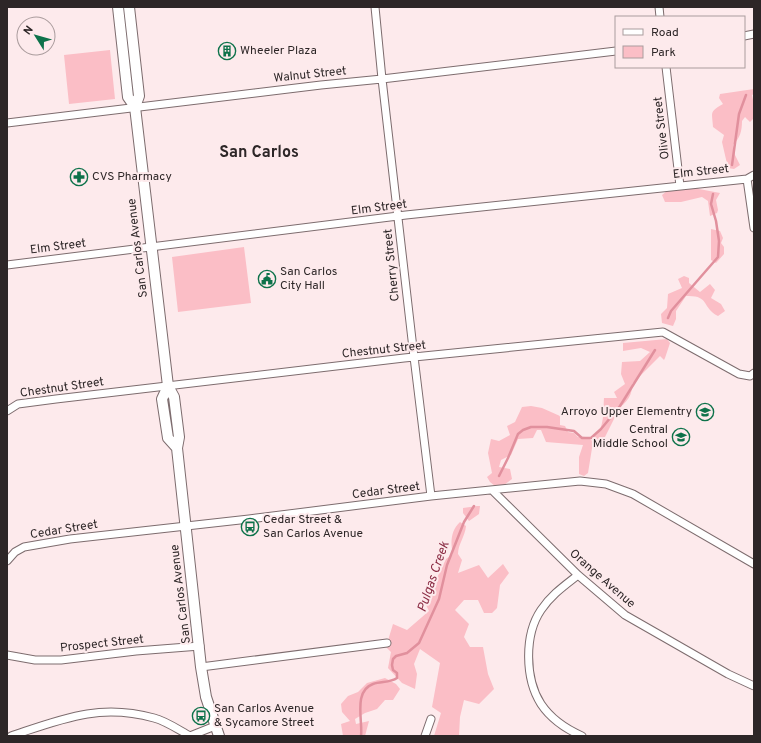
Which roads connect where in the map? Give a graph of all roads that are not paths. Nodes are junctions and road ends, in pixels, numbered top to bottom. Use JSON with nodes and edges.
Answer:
{"nodes":[{"id":1,"x":118,"y":7,"type":"edge"},
{"id":2,"x":129,"y":7,"type":"edge"},
{"id":3,"x":375,"y":7,"type":"edge"},
{"id":4,"x":615,"y":51,"type":"edge"},
{"id":5,"x":666,"y":68,"type":"edge"},
{"id":6,"x":382,"y":79,"type":"junction"},
{"id":7,"x":136,"y":107,"type":"junction"},
{"id":8,"x":7,"y":123,"type":"edge"},
{"id":9,"x":751,"y":177,"type":"edge"},
{"id":10,"x":680,"y":186,"type":"junction"},
{"id":11,"x":398,"y":216,"type":"junction"},
{"id":12,"x":754,"y":228,"type":"edge"},
{"id":13,"x":151,"y":247,"type":"junction"},
{"id":14,"x":7,"y":265,"type":"edge"},
{"id":15,"x":414,"y":357,"type":"junction"},
{"id":16,"x":754,"y":373,"type":"edge"},
{"id":17,"x":168,"y":386,"type":"junction"},
{"id":18,"x":7,"y":411,"type":"edge"},
{"id":19,"x":493,"y":491,"type":"junction"},
{"id":20,"x":431,"y":496,"type":"junction"},
{"id":21,"x":186,"y":526,"type":"junction"},
{"id":22,"x":7,"y":561,"type":"edge"},
{"id":23,"x":754,"y":564,"type":"edge"},
{"id":24,"x":578,"y":575,"type":"junction"},
{"id":25,"x":387,"y":643,"type":"dead end"},
{"id":26,"x":200,"y":646,"type":"junction"},
{"id":27,"x":7,"y":655,"type":"edge"},
{"id":28,"x":201,"y":667,"type":"junction"},
{"id":29,"x":754,"y":686,"type":"edge"},
{"id":30,"x":431,"y":719,"type":"dead end"},
{"id":31,"x":215,"y":726,"type":"junction"},
{"id":32,"x":11,"y":736,"type":"edge"},
{"id":33,"x":219,"y":736,"type":"edge"},
{"id":34,"x":425,"y":736,"type":"edge"},
{"id":35,"x":582,"y":736,"type":"edge"}],
"edges":[{"from":1,"to":7,"type":"main road","name":"San Carlos Avenue"},
{"from":2,"to":7,"type":"main road","name":"San Carlos Avenue"},
{"from":3,"to":6,"type":"street","name":"Cherry Street"},
{"from":4,"to":6,"type":"street","name":"Walnut Street"},
{"from":5,"to":10,"type":"street","name":"Olive Street"},
{"from":6,"to":7,"type":"street","name":"Walnut Street"},
{"from":6,"to":11,"type":"street","name":"Cherry Street"},
{"from":7,"to":8,"type":"street","name":"Walnut Street"},
{"from":7,"to":13,"type":"main road","name":"San Carlos Avenue"},
{"from":9,"to":10,"type":"street","name":"Elm Street"},
{"from":9,"to":12,"type":"street"},
{"from":10,"to":11,"type":"street","name":"Elm Street"},
{"from":11,"to":13,"type":"street","name":"Elm Street"},
{"from":11,"to":15,"type":"street","name":"Cherry Street"},
{"from":13,"to":14,"type":"street","name":"Elm Street"},
{"from":13,"to":17,"type":"main road","name":"San Carlos Avenue"},
{"from":15,"to":16,"type":"street","name":"Chestnut Street"},
{"from":15,"to":17,"type":"street","name":"Chestnut Street"},
{"from":15,"to":20,"type":"street","name":"Cherry Street"},
{"from":17,"to":18,"type":"street","name":"Chestnut Street"},
{"from":17,"to":21,"type":"main road","name":"San Carlos Avenue"},
{"from":19,"to":20,"type":"street","name":"Cedar Street"},
{"from":19,"to":23,"type":"street","name":"Cedar Street"},
{"from":19,"to":24,"type":"street","name":"Orange Avenue"},
{"from":20,"to":21,"type":"street","name":"Cedar Street"},
{"from":21,"to":22,"type":"street","name":"Cedar Street"},
{"from":21,"to":26,"type":"main road","name":"San Carlos Avenue"},
{"from":24,"to":29,"type":"street","name":"Orange Avenue"},
{"from":24,"to":35,"type":"street"},
{"from":25,"to":28,"type":"street"},
{"from":26,"to":27,"type":"street","name":"Prospect Street"},
{"from":26,"to":28,"type":"main road","name":"San Carlos Avenue"},
{"from":28,"to":31,"type":"main road","name":"San Carlos Avenue"},
{"from":30,"to":34,"type":"street"},
{"from":31,"to":32,"type":"street"},
{"from":31,"to":33,"type":"main road","name":"San Carlos Avenue"}]}
